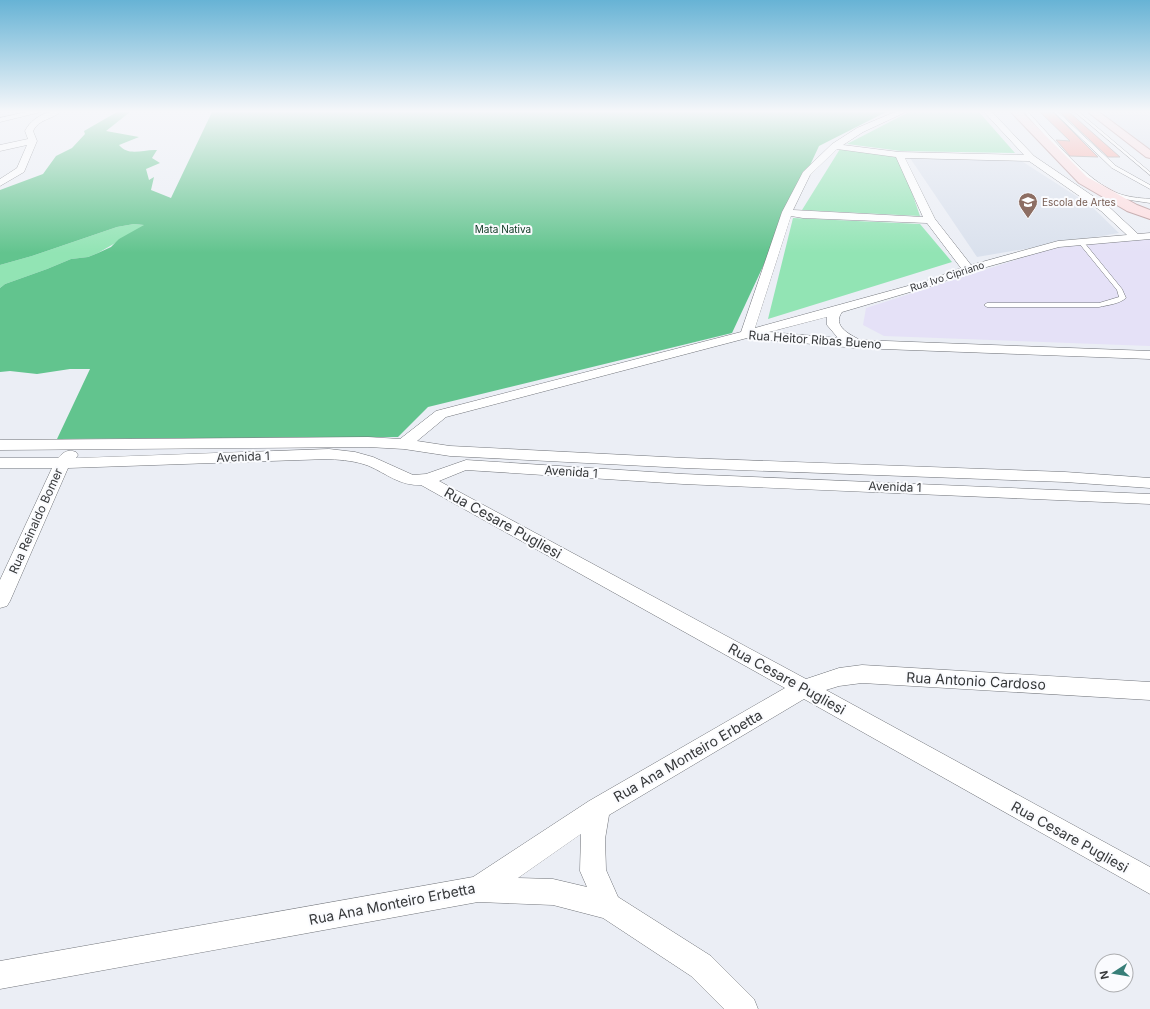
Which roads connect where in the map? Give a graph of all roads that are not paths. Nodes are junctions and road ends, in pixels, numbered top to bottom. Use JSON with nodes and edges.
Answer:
{"nodes":[{"id":1,"x":26,"y":159,"type":"edge"},
{"id":2,"x":821,"y":159,"type":"edge"},
{"id":3,"x":901,"y":159,"type":"edge"},
{"id":4,"x":1034,"y":159,"type":"edge"},
{"id":5,"x":1064,"y":159,"type":"edge"},
{"id":6,"x":1073,"y":159,"type":"edge"},
{"id":7,"x":1106,"y":159,"type":"edge"},
{"id":8,"x":1132,"y":159,"type":"edge"},
{"id":9,"x":1150,"y":174,"type":"edge"},
{"id":10,"x":0,"y":183,"type":"edge"},
{"id":11,"x":1150,"y":187,"type":"edge"},
{"id":12,"x":1150,"y":201,"type":"edge"},
{"id":13,"x":786,"y":212,"type":"junction"},
{"id":14,"x":1150,"y":215,"type":"edge"},
{"id":15,"x":930,"y":220,"type":"junction"},
{"id":16,"x":1134,"y":236,"type":"junction"},
{"id":17,"x":1150,"y":236,"type":"edge"},
{"id":18,"x":1080,"y":242,"type":"junction"},
{"id":19,"x":968,"y":269,"type":"junction"},
{"id":20,"x":987,"y":304,"type":"dead end"},
{"id":21,"x":838,"y":309,"type":"junction"},
{"id":22,"x":747,"y":334,"type":"junction"},
{"id":23,"x":856,"y":344,"type":"junction"},
{"id":24,"x":1150,"y":355,"type":"edge"},
{"id":25,"x":404,"y":444,"type":"junction"},
{"id":26,"x":79,"y":445,"type":"junction"},
{"id":27,"x":0,"y":446,"type":"edge"},
{"id":28,"x":436,"y":450,"type":"junction"},
{"id":29,"x":0,"y":463,"type":"edge"},
{"id":30,"x":62,"y":463,"type":"junction"},
{"id":31,"x":432,"y":477,"type":"junction"},
{"id":32,"x":1150,"y":483,"type":"edge"},
{"id":33,"x":1150,"y":499,"type":"edge"},
{"id":34,"x":0,"y":601,"type":"edge"},
{"id":35,"x":804,"y":688,"type":"junction"},
{"id":36,"x":1150,"y":691,"type":"edge"},
{"id":37,"x":598,"y":810,"type":"junction"},
{"id":38,"x":1150,"y":881,"type":"edge"},
{"id":39,"x":478,"y":890,"type":"junction"},
{"id":40,"x":609,"y":906,"type":"junction"},
{"id":41,"x":0,"y":975,"type":"edge"},
{"id":42,"x":744,"y":1009,"type":"edge"}],
"edges":[{"from":1,"to":10,"type":"street"},
{"from":2,"to":13,"type":"street"},
{"from":3,"to":15,"type":"street"},
{"from":4,"to":16,"type":"street"},
{"from":5,"to":14,"type":"main road"},
{"from":6,"to":12,"type":"lane"},
{"from":7,"to":11,"type":"lane"},
{"from":8,"to":9,"type":"lane"},
{"from":13,"to":15,"type":"street"},
{"from":13,"to":22,"type":"street"},
{"from":15,"to":19,"type":"street"},
{"from":16,"to":17,"type":"street","name":"Rua Ivo Cipriano"},
{"from":16,"to":18,"type":"street","name":"Rua Ivo Cipriano"},
{"from":18,"to":19,"type":"street","name":"Rua Ivo Cipriano"},
{"from":18,"to":20,"type":"lane"},
{"from":19,"to":21,"type":"street","name":"Rua Ivo Cipriano"},
{"from":21,"to":22,"type":"street","name":"Rua Ivo Cipriano"},
{"from":21,"to":23,"type":"street"},
{"from":22,"to":23,"type":"street","name":"Rua Heitor Ribas Bueno"},
{"from":22,"to":25,"type":"street","name":"Rua Heitor Ribas Bueno"},
{"from":23,"to":24,"type":"street","name":"Rua Heitor Ribas Bueno"},
{"from":25,"to":26,"type":"street","name":"Avenida 1"},
{"from":25,"to":28,"type":"street","name":"Avenida 1"},
{"from":26,"to":27,"type":"street","name":"Avenida 1"},
{"from":26,"to":30,"type":"street","name":"Rua Reinaldo Bomer"},
{"from":28,"to":31,"type":"street"},
{"from":28,"to":32,"type":"street","name":"Avenida 1"},
{"from":29,"to":30,"type":"street","name":"Avenida 1"},
{"from":30,"to":31,"type":"street","name":"Avenida 1"},
{"from":30,"to":34,"type":"street","name":"Rua Reinaldo Bomer"},
{"from":31,"to":33,"type":"street","name":"Avenida 1"},
{"from":31,"to":35,"type":"street","name":"Rua Cesare Pugliesi"},
{"from":35,"to":36,"type":"street","name":"Rua Antonio Cardoso"},
{"from":35,"to":37,"type":"street","name":"Rua Ana Monteiro Erbetta"},
{"from":35,"to":38,"type":"street","name":"Rua Cesare Pugliesi"},
{"from":37,"to":39,"type":"street","name":"Rua Ana Monteiro Erbetta"},
{"from":37,"to":40,"type":"street"},
{"from":39,"to":40,"type":"street"},
{"from":39,"to":41,"type":"street","name":"Rua Ana Monteiro Erbetta"},
{"from":40,"to":42,"type":"street"}]}
